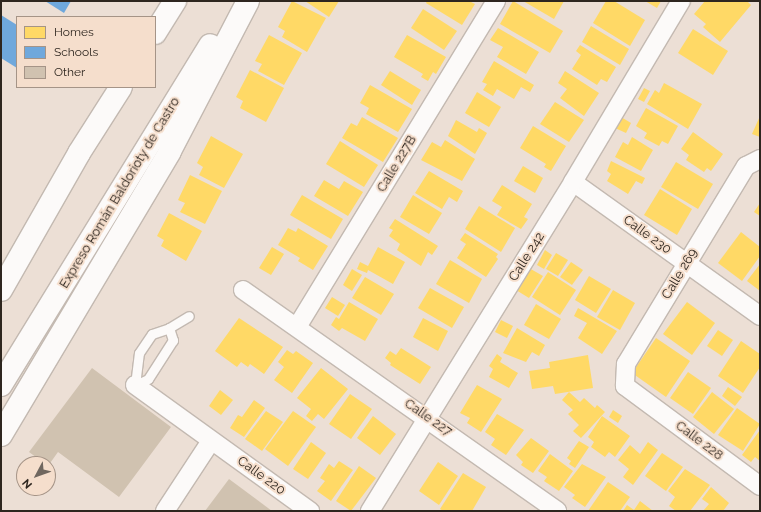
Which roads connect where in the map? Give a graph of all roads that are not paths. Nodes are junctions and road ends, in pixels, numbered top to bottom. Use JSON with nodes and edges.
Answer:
{"nodes":[{"id":1,"x":175,"y":1,"type":"edge"},
{"id":2,"x":237,"y":1,"type":"edge"},
{"id":3,"x":248,"y":1,"type":"edge"},
{"id":4,"x":496,"y":1,"type":"edge"},
{"id":5,"x":681,"y":1,"type":"edge"},
{"id":6,"x":156,"y":31,"type":"edge"},
{"id":7,"x":120,"y":88,"type":"edge"},
{"id":8,"x":760,"y":159,"type":"edge"},
{"id":9,"x":573,"y":182,"type":"junction"},
{"id":10,"x":686,"y":263,"type":"junction"},
{"id":11,"x":1,"y":290,"type":"edge"},
{"id":12,"x":243,"y":290,"type":"dead end"},
{"id":13,"x":189,"y":316,"type":"dead end"},
{"id":14,"x":760,"y":316,"type":"edge"},
{"id":15,"x":297,"y":327,"type":"junction"},
{"id":16,"x":169,"y":328,"type":"junction"},
{"id":17,"x":1,"y":385,"type":"edge"},
{"id":18,"x":135,"y":385,"type":"junction"},
{"id":19,"x":638,"y":396,"type":"joint"},
{"id":20,"x":428,"y":418,"type":"junction"},
{"id":21,"x":1,"y":435,"type":"edge"},
{"id":22,"x":211,"y":441,"type":"junction"},
{"id":23,"x":760,"y":486,"type":"edge"},
{"id":24,"x":165,"y":511,"type":"edge"},
{"id":25,"x":310,"y":511,"type":"edge"},
{"id":26,"x":370,"y":511,"type":"edge"},
{"id":27,"x":557,"y":511,"type":"edge"}],
"edges":[{"from":1,"to":6,"type":"highway"},
{"from":2,"to":17,"type":"highway","name":"Expreso Román Baldorioty de Castro"},
{"from":3,"to":21,"type":"highway"},
{"from":4,"to":15,"type":"street","name":"Calle 227B"},
{"from":5,"to":9,"type":"street","name":"Calle 242"},
{"from":7,"to":11,"type":"highway"},
{"from":8,"to":10,"type":"street","name":"Calle 269"},
{"from":9,"to":10,"type":"street","name":"Calle 230"},
{"from":9,"to":20,"type":"street","name":"Calle 242"},
{"from":10,"to":14,"type":"street","name":"Calle 230"},
{"from":10,"to":19,"type":"street","name":"Calle 269"},
{"from":12,"to":15,"type":"street","name":"Calle 227"},
{"from":13,"to":16,"type":"lane"},
{"from":15,"to":20,"type":"street","name":"Calle 227"},
{"from":16,"to":18,"type":"lane"},
{"from":16,"to":18,"type":"lane"},
{"from":18,"to":22,"type":"street","name":"Calle 220"},
{"from":19,"to":23,"type":"street","name":"Calle 228"},
{"from":20,"to":26,"type":"street","name":"Calle 242"},
{"from":20,"to":27,"type":"street","name":"Calle 227"},
{"from":22,"to":24,"type":"street"},
{"from":22,"to":25,"type":"street","name":"Calle 220"}]}
